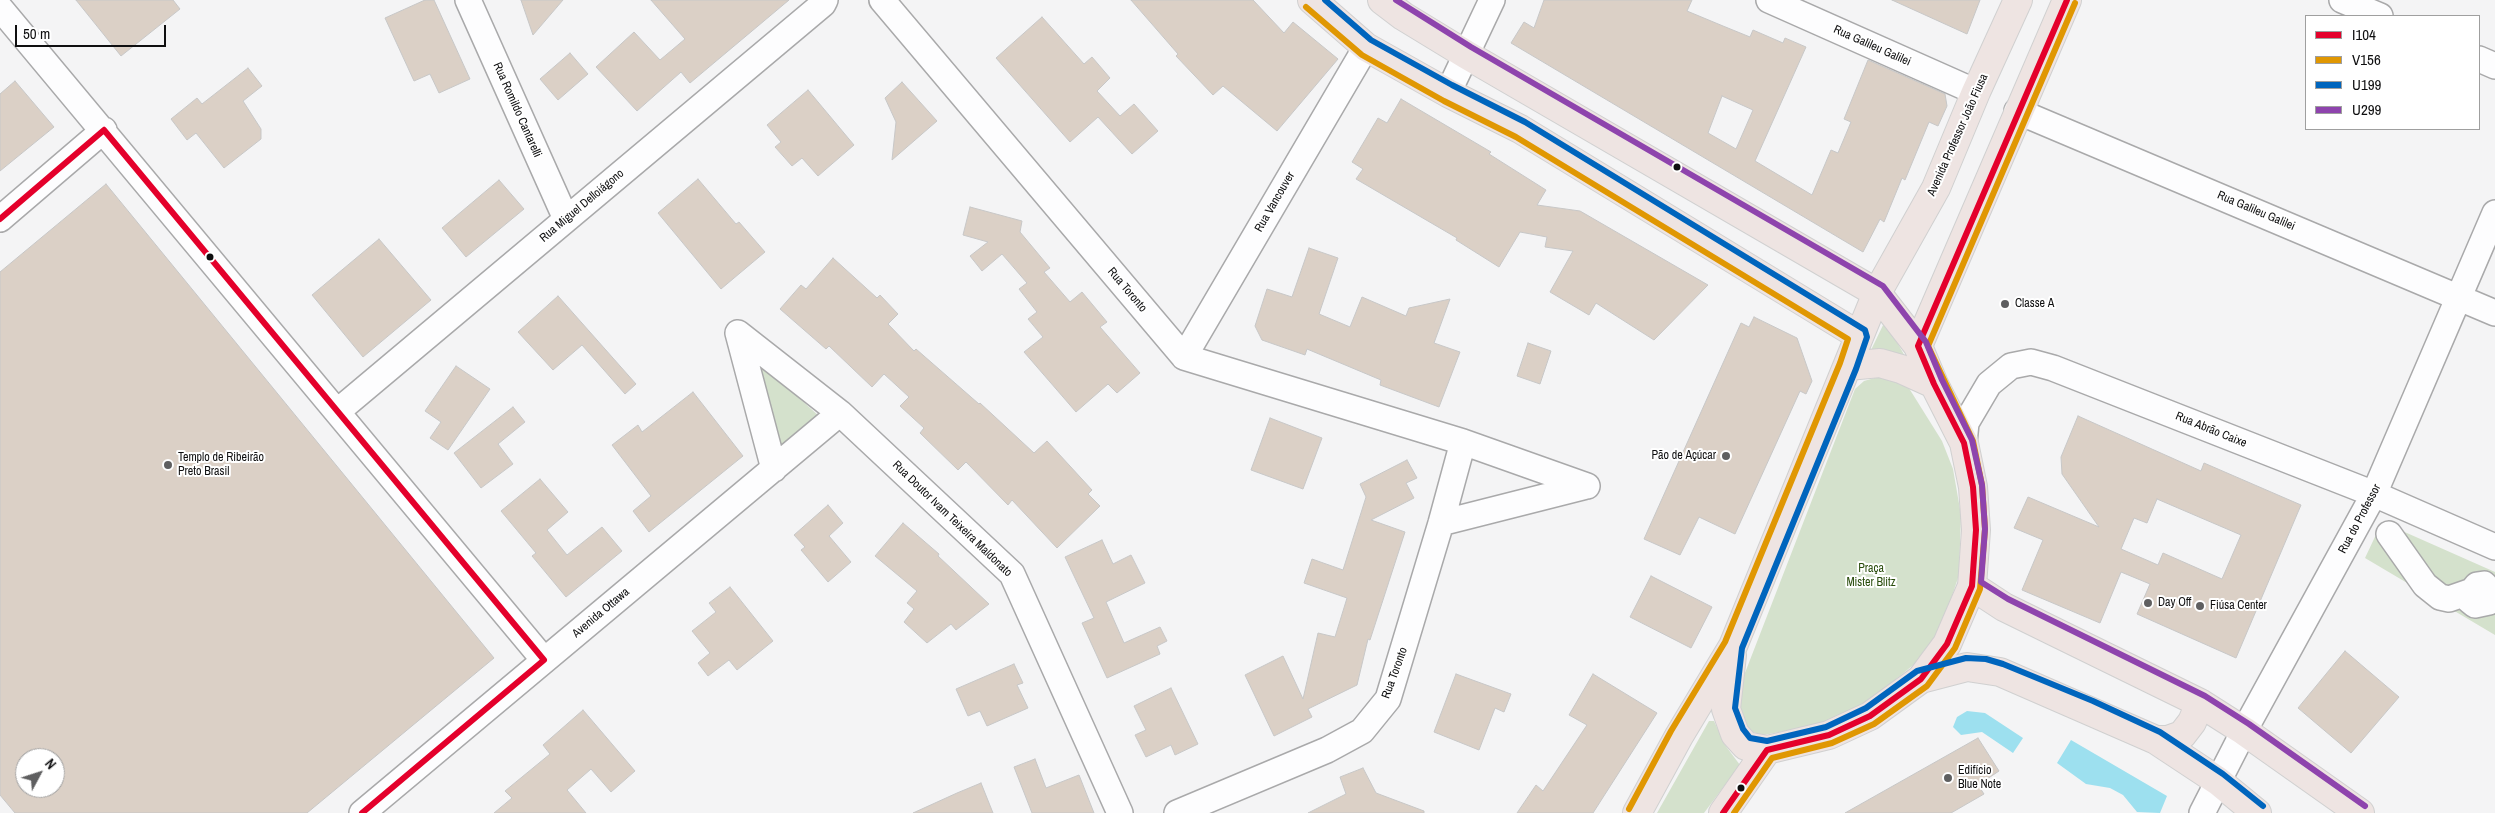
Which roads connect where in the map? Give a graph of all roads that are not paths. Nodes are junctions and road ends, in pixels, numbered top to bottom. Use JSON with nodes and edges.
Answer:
{"nodes":[{"id":1,"x":468,"y":0,"type":"edge"},
{"id":2,"x":825,"y":0,"type":"edge"},
{"id":3,"x":882,"y":0,"type":"edge"},
{"id":4,"x":1312,"y":0,"type":"edge"},
{"id":5,"x":1382,"y":0,"type":"edge"},
{"id":6,"x":1492,"y":0,"type":"edge"},
{"id":7,"x":1769,"y":0,"type":"edge"},
{"id":8,"x":2018,"y":0,"type":"edge"},
{"id":9,"x":2067,"y":0,"type":"edge"},
{"id":10,"x":2342,"y":0,"type":"edge"},
{"id":11,"x":0,"y":8,"type":"edge"},
{"id":12,"x":2378,"y":15,"type":"edge"},
{"id":13,"x":1366,"y":47,"type":"junction"},
{"id":14,"x":1468,"y":54,"type":"junction"},
{"id":15,"x":2480,"y":59,"type":"edge"},
{"id":16,"x":2495,"y":66,"type":"edge"},
{"id":17,"x":1976,"y":92,"type":"junction"},
{"id":18,"x":1448,"y":93,"type":"junction"},
{"id":19,"x":2017,"y":111,"type":"junction"},
{"id":20,"x":104,"y":130,"type":"junction"},
{"id":21,"x":2495,"y":214,"type":"edge"},
{"id":22,"x":0,"y":219,"type":"edge"},
{"id":23,"x":566,"y":219,"type":"junction"},
{"id":24,"x":1876,"y":293,"type":"junction"},
{"id":25,"x":2458,"y":296,"type":"junction"},
{"id":26,"x":2495,"y":313,"type":"edge"},
{"id":27,"x":1858,"y":335,"type":"junction"},
{"id":28,"x":1918,"y":346,"type":"junction"},
{"id":29,"x":1184,"y":357,"type":"junction"},
{"id":30,"x":1848,"y":366,"type":"junction"},
{"id":31,"x":1934,"y":384,"type":"junction"},
{"id":32,"x":338,"y":411,"type":"junction"},
{"id":33,"x":840,"y":413,"type":"junction"},
{"id":34,"x":1463,"y":442,"type":"junction"},
{"id":35,"x":1964,"y":443,"type":"junction"},
{"id":36,"x":774,"y":469,"type":"junction"},
{"id":37,"x":2374,"y":494,"type":"junction"},
{"id":38,"x":1441,"y":523,"type":"junction"},
{"id":39,"x":2389,"y":534,"type":"dead end"},
{"id":40,"x":2495,"y":547,"type":"edge"},
{"id":41,"x":1972,"y":586,"type":"junction"},
{"id":42,"x":2485,"y":600,"type":"edge"},
{"id":43,"x":1733,"y":646,"type":"junction"},
{"id":44,"x":544,"y":660,"type":"junction"},
{"id":45,"x":1921,"y":679,"type":"junction"},
{"id":46,"x":2200,"y":703,"type":"junction"},
{"id":47,"x":2244,"y":731,"type":"junction"},
{"id":48,"x":2156,"y":740,"type":"junction"},
{"id":49,"x":1767,"y":750,"type":"junction"},
{"id":50,"x":2218,"y":782,"type":"junction"},
{"id":51,"x":376,"y":809,"type":"edge"},
{"id":52,"x":1120,"y":813,"type":"edge"},
{"id":53,"x":1177,"y":813,"type":"edge"},
{"id":54,"x":1637,"y":813,"type":"edge"},
{"id":55,"x":1723,"y":813,"type":"edge"},
{"id":56,"x":2202,"y":813,"type":"edge"},
{"id":57,"x":2257,"y":813,"type":"edge"},
{"id":58,"x":2360,"y":813,"type":"edge"}],
"edges":[{"from":1,"to":23,"type":"street","name":"Rua Romildo Cantarelli"},
{"from":2,"to":23,"type":"street","name":"Rua Miguel Delloiágono"},
{"from":3,"to":29,"type":"street","name":"Rua Toronto"},
{"from":4,"to":13,"type":"main road"},
{"from":5,"to":14,"type":"main road"},
{"from":6,"to":14,"type":"street"},
{"from":7,"to":17,"type":"street","name":"Rua Galileu Galilei"},
{"from":8,"to":17,"type":"main road","name":"Avenida Professor João Fiusa"},
{"from":9,"to":19,"type":"main road"},
{"from":10,"to":12,"type":"street"},
{"from":11,"to":20,"type":"street"},
{"from":13,"to":18,"type":"main road"},
{"from":13,"to":29,"type":"street","name":"Rua Vancouver"},
{"from":14,"to":18,"type":"street"},
{"from":14,"to":24,"type":"main road"},
{"from":15,"to":16,"type":"street"},
{"from":17,"to":24,"type":"main road","name":"Avenida Professor João Fiusa"},
{"from":18,"to":27,"type":"main road"},
{"from":19,"to":25,"type":"street","name":"Rua Galileu Galilei"},
{"from":19,"to":28,"type":"main road"},
{"from":20,"to":22,"type":"street"},
{"from":20,"to":32,"type":"street"},
{"from":21,"to":25,"type":"street","name":"Rua do Professor"},
{"from":23,"to":32,"type":"street","name":"Rua Miguel Delloiágono"},
{"from":24,"to":27,"type":"main road","name":"Avenida Professor João Fiusa"},
{"from":24,"to":28,"type":"main road"},
{"from":25,"to":26,"type":"street","name":"Rua Galileu Galilei"},
{"from":25,"to":37,"type":"street","name":"Rua do Professor"},
{"from":27,"to":30,"type":"main road","name":"Avenida Professor João Fiusa"},
{"from":28,"to":31,"type":"main road"},
{"from":29,"to":34,"type":"street"},
{"from":30,"to":31,"type":"main road"},
{"from":30,"to":43,"type":"main road","name":"Avenida Professor João Fiusa"},
{"from":31,"to":35,"type":"main road"},
{"from":32,"to":44,"type":"street"},
{"from":33,"to":36,"type":"street","name":"Avenida Ottawa"},
{"from":33,"to":36,"type":"street","name":"Rua Doutor Ivam Teixeira Maldonato"},
{"from":33,"to":52,"type":"street","name":"Rua Doutor Ivam Teixeira Maldonato"},
{"from":34,"to":38,"type":"street","name":"Rua Toronto"},
{"from":34,"to":38,"type":"street"},
{"from":35,"to":37,"type":"street","name":"Rua Abrão Caixe"},
{"from":35,"to":41,"type":"main road"},
{"from":36,"to":44,"type":"street","name":"Avenida Ottawa"},
{"from":37,"to":40,"type":"street","name":"Rua Abrão Caixe"},
{"from":37,"to":47,"type":"street","name":"Rua do Professor"},
{"from":38,"to":53,"type":"street","name":"Rua Toronto"},
{"from":39,"to":42,"type":"street"},
{"from":41,"to":45,"type":"main road"},
{"from":41,"to":46,"type":"main road"},
{"from":43,"to":49,"type":"main road"},
{"from":43,"to":54,"type":"main road","name":"Avenida Professor João Fiusa"},
{"from":44,"to":51,"type":"street","name":"Avenida Ottawa"},
{"from":45,"to":48,"type":"main road"},
{"from":45,"to":49,"type":"main road"},
{"from":46,"to":47,"type":"main road"},
{"from":46,"to":48,"type":"main road"},
{"from":47,"to":50,"type":"street","name":"Rua do Professor"},
{"from":47,"to":58,"type":"main road"},
{"from":48,"to":50,"type":"main road"},
{"from":49,"to":55,"type":"main road"},
{"from":50,"to":56,"type":"street","name":"Rua do Professor"},
{"from":50,"to":57,"type":"main road"}]}
